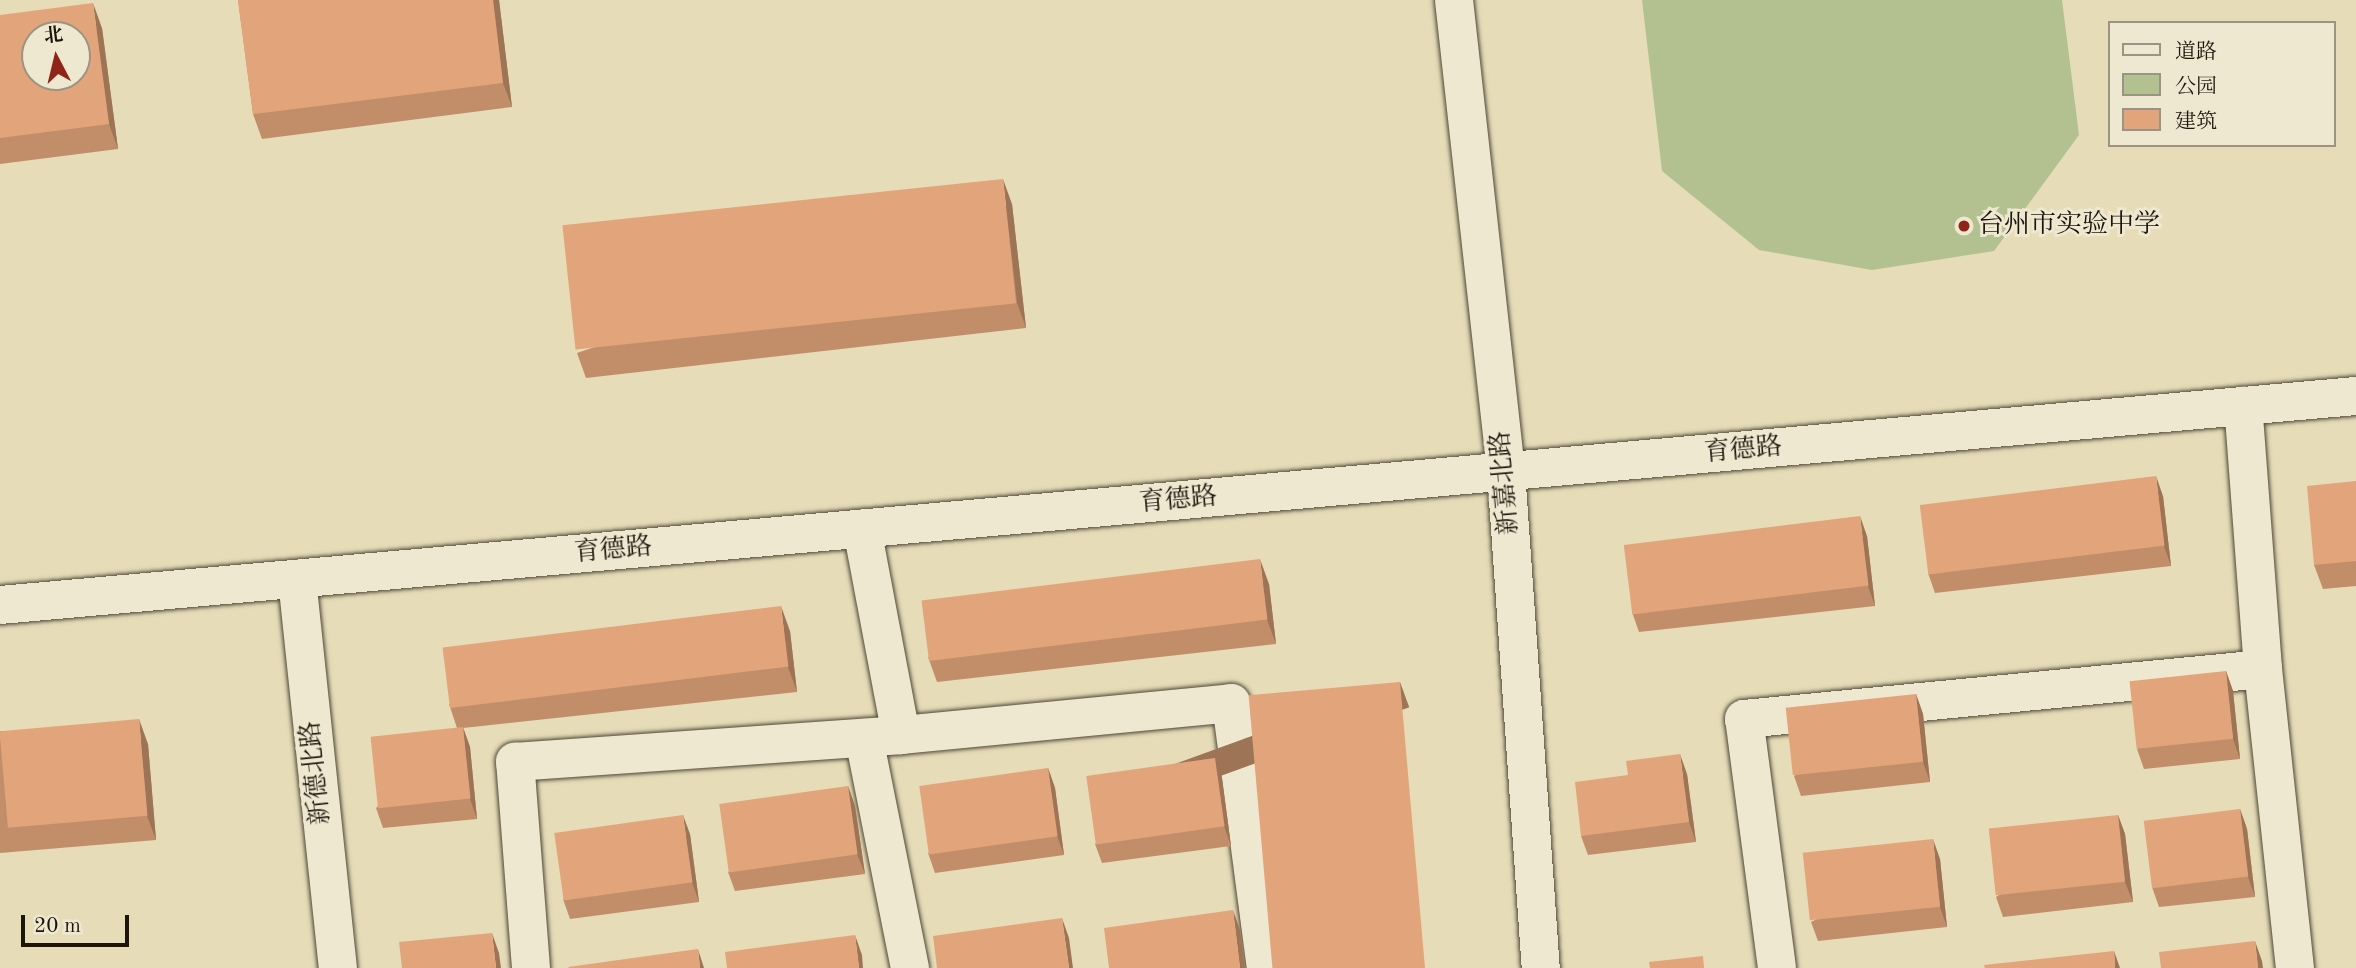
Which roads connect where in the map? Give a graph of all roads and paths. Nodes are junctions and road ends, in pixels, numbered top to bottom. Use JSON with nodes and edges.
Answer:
{"nodes":[{"id":1,"x":1454,"y":0,"type":"edge"},
{"id":2,"x":2356,"y":397,"type":"edge"},
{"id":3,"x":2243,"y":407,"type":"junction"},
{"id":4,"x":1506,"y":471,"type":"junction"},
{"id":5,"x":862,"y":529,"type":"junction"},
{"id":6,"x":297,"y":579,"type":"junction"},
{"id":7,"x":0,"y":605,"type":"edge"},
{"id":8,"x":2263,"y":668,"type":"junction"},
{"id":9,"x":882,"y":737,"type":"junction"},
{"id":10,"x":338,"y":968,"type":"edge"},
{"id":11,"x":531,"y":968,"type":"edge"},
{"id":12,"x":910,"y":968,"type":"edge"},
{"id":13,"x":1266,"y":968,"type":"edge"},
{"id":14,"x":1541,"y":968,"type":"edge"},
{"id":15,"x":1777,"y":968,"type":"edge"},
{"id":16,"x":2295,"y":968,"type":"edge"}],
"edges":[{"from":1,"to":4,"type":"street","name":"新嘉北路"},
{"from":2,"to":3,"type":"street","name":"育德路"},
{"from":3,"to":4,"type":"street","name":"育德路"},
{"from":3,"to":8,"type":"street"},
{"from":4,"to":5,"type":"street","name":"育德路"},
{"from":4,"to":14,"type":"street","name":"新嘉北路"},
{"from":5,"to":6,"type":"street","name":"育德路"},
{"from":5,"to":9,"type":"street"},
{"from":6,"to":7,"type":"street","name":"育德路"},
{"from":6,"to":10,"type":"street","name":"新德北路"},
{"from":8,"to":15,"type":"street"},
{"from":8,"to":16,"type":"street"},
{"from":9,"to":11,"type":"street"},
{"from":9,"to":12,"type":"street"},
{"from":9,"to":13,"type":"street"}]}
